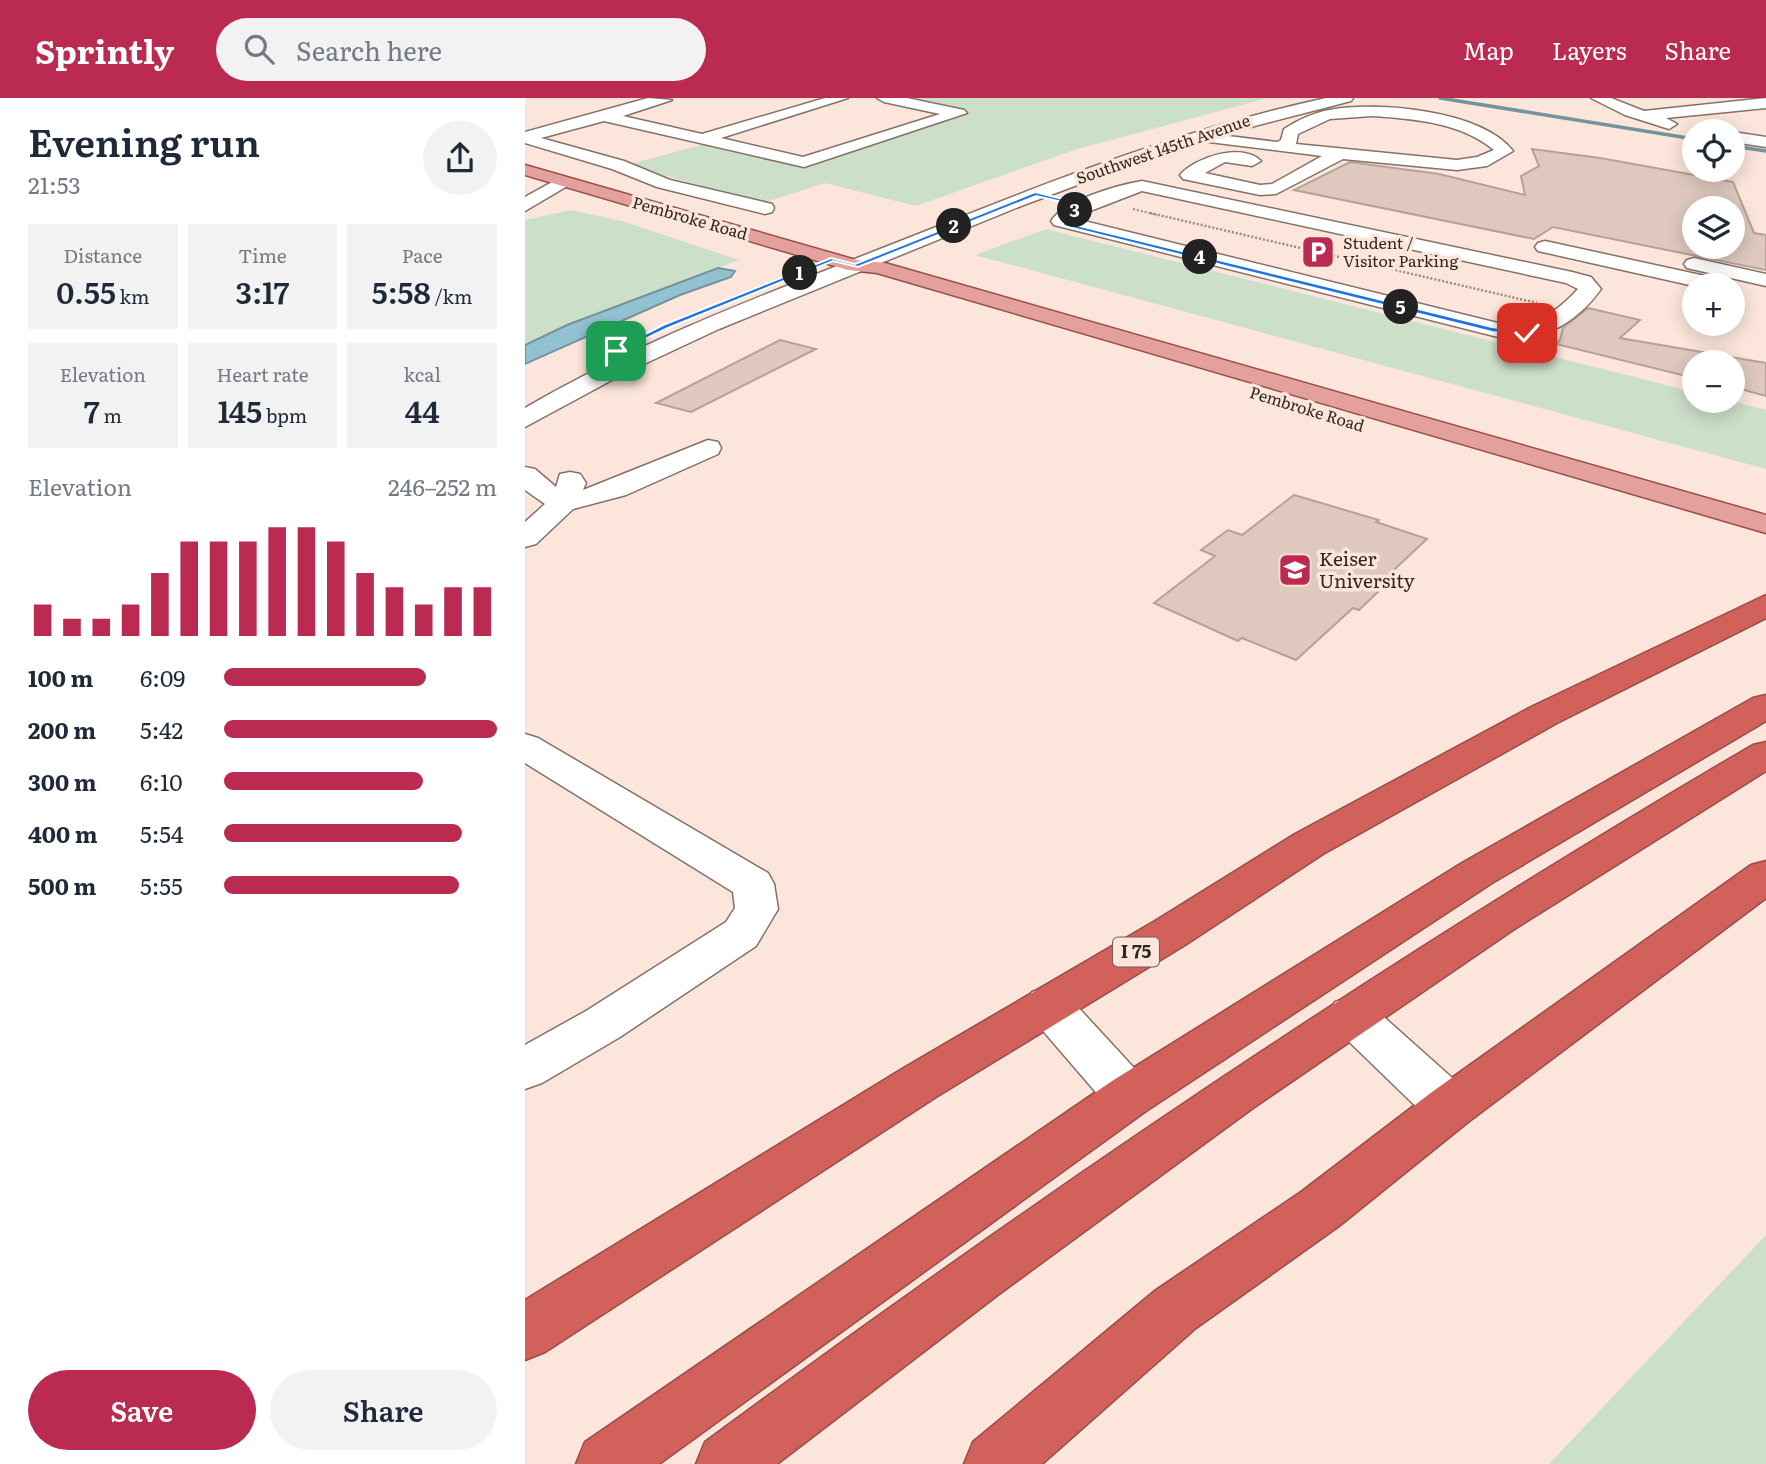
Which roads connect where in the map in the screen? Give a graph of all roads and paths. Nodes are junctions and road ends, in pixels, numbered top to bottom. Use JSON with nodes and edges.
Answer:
{"nodes":[{"id":1,"x":792,"y":98,"type":"edge"},
{"id":2,"x":841,"y":98,"type":"edge"},
{"id":3,"x":884,"y":98,"type":"edge"},
{"id":4,"x":661,"y":99,"type":"edge"},
{"id":5,"x":1602,"y":99,"type":"edge"},
{"id":6,"x":1314,"y":101,"type":"edge"},
{"id":7,"x":1766,"y":103,"type":"edge"},
{"id":8,"x":586,"y":104,"type":"dead end"},
{"id":9,"x":820,"y":104,"type":"junction"},
{"id":10,"x":1347,"y":105,"type":"edge"},
{"id":11,"x":615,"y":108,"type":"edge"},
{"id":12,"x":1402,"y":113,"type":"junction"},
{"id":13,"x":535,"y":114,"type":"dead end"},
{"id":14,"x":1643,"y":116,"type":"junction"},
{"id":15,"x":573,"y":124,"type":"junction"},
{"id":16,"x":1456,"y":126,"type":"junction"},
{"id":17,"x":1682,"y":126,"type":"edge"},
{"id":18,"x":675,"y":132,"type":"junction"},
{"id":19,"x":1168,"y":133,"type":"junction"},
{"id":20,"x":1190,"y":136,"type":"junction"},
{"id":21,"x":525,"y":137,"type":"edge"},
{"id":22,"x":702,"y":139,"type":"junction"},
{"id":23,"x":1745,"y":139,"type":"edge"},
{"id":24,"x":1766,"y":142,"type":"edge"},
{"id":25,"x":1279,"y":147,"type":"junction"},
{"id":26,"x":1339,"y":154,"type":"junction"},
{"id":27,"x":587,"y":157,"type":"junction"},
{"id":28,"x":525,"y":170,"type":"edge"},
{"id":29,"x":1311,"y":170,"type":"junction"},
{"id":30,"x":563,"y":181,"type":"junction"},
{"id":31,"x":1276,"y":189,"type":"junction"},
{"id":32,"x":1042,"y":192,"type":"junction"},
{"id":33,"x":1300,"y":195,"type":"dead end"},
{"id":34,"x":526,"y":203,"type":"edge"},
{"id":35,"x":1091,"y":203,"type":"junction"},
{"id":36,"x":1122,"y":207,"type":"dead end"},
{"id":37,"x":765,"y":208,"type":"dead end"},
{"id":38,"x":1519,"y":242,"type":"dead end"},
{"id":39,"x":1596,"y":258,"type":"junction"},
{"id":40,"x":844,"y":262,"type":"junction"},
{"id":41,"x":1682,"y":277,"type":"edge"},
{"id":42,"x":1766,"y":279,"type":"edge"},
{"id":43,"x":1745,"y":291,"type":"edge"},
{"id":44,"x":1766,"y":295,"type":"edge"},
{"id":45,"x":1566,"y":310,"type":"junction"},
{"id":46,"x":525,"y":398,"type":"edge"},
{"id":47,"x":525,"y":419,"type":"edge"},
{"id":48,"x":708,"y":448,"type":"dead end"},
{"id":49,"x":525,"y":452,"type":"edge"},
{"id":50,"x":525,"y":475,"type":"edge"},
{"id":51,"x":565,"y":501,"type":"junction"},
{"id":52,"x":1756,"y":521,"type":"edge"},
{"id":53,"x":525,"y":538,"type":"edge"},
{"id":54,"x":1766,"y":545,"type":"edge"},
{"id":55,"x":1766,"y":605,"type":"edge"},
{"id":56,"x":1766,"y":706,"type":"edge"},
{"id":57,"x":525,"y":746,"type":"edge"},
{"id":58,"x":1766,"y":754,"type":"edge"},
{"id":59,"x":1766,"y":876,"type":"edge"},
{"id":60,"x":1048,"y":1004,"type":"junction"},
{"id":61,"x":1351,"y":1015,"type":"junction"},
{"id":62,"x":525,"y":1069,"type":"edge"},
{"id":63,"x":1129,"y":1096,"type":"junction"},
{"id":64,"x":1450,"y":1107,"type":"junction"},
{"id":65,"x":525,"y":1332,"type":"edge"},
{"id":66,"x":607,"y":1464,"type":"edge"},
{"id":67,"x":727,"y":1464,"type":"edge"},
{"id":68,"x":995,"y":1464,"type":"edge"}],
"edges":[{"from":1,"to":9,"type":"street"},
{"from":2,"to":9,"type":"street"},
{"from":3,"to":22,"type":"street"},
{"from":4,"to":11,"type":"street"},
{"from":5,"to":14,"type":"street"},
{"from":6,"to":10,"type":"street","name":"Southwest 145th Avenue"},
{"from":6,"to":19,"type":"street","name":"Southwest 145th Avenue"},
{"from":6,"to":20,"type":"street","name":"Southwest 145th Avenue"},
{"from":7,"to":14,"type":"street"},
{"from":8,"to":11,"type":"street"},
{"from":9,"to":22,"type":"street"},
{"from":10,"to":12,"type":"street"},
{"from":10,"to":25,"type":"street"},
{"from":11,"to":15,"type":"street"},
{"from":11,"to":18,"type":"street"},
{"from":12,"to":16,"type":"street"},
{"from":12,"to":16,"type":"street"},
{"from":13,"to":15,"type":"street"},
{"from":14,"to":17,"type":"street"},
{"from":15,"to":21,"type":"street"},
{"from":16,"to":26,"type":"street"},
{"from":18,"to":22,"type":"street"},
{"from":18,"to":27,"type":"street"},
{"from":19,"to":20,"type":"street"},
{"from":19,"to":40,"type":"street","name":"Southwest 145th Avenue"},
{"from":20,"to":25,"type":"street"},
{"from":20,"to":32,"type":"street","name":"Southwest 145th Avenue"},
{"from":21,"to":27,"type":"street"},
{"from":23,"to":24,"type":"street"},
{"from":25,"to":26,"type":"street"},
{"from":26,"to":29,"type":"street"},
{"from":27,"to":37,"type":"street"},
{"from":28,"to":30,"type":"main road","name":"Pembroke Road"},
{"from":29,"to":31,"type":"street"},
{"from":29,"to":31,"type":"street"},
{"from":30,"to":34,"type":"street"},
{"from":30,"to":40,"type":"main road","name":"Pembroke Road"},
{"from":31,"to":33,"type":"street"},
{"from":32,"to":35,"type":"street"},
{"from":32,"to":40,"type":"street","name":"Southwest 145th Avenue"},
{"from":35,"to":45,"type":"street"},
{"from":35,"to":45,"type":"street"},
{"from":36,"to":45,"type":"path"},
{"from":38,"to":39,"type":"street"},
{"from":39,"to":41,"type":"street"},
{"from":39,"to":42,"type":"street"},
{"from":40,"to":46,"type":"street","name":"Southwest 145th Avenue"},
{"from":40,"to":47,"type":"street","name":"Southwest 145th Avenue"},
{"from":40,"to":52,"type":"main road","name":"Pembroke Road"},
{"from":40,"to":54,"type":"main road","name":"Pembroke Road"},
{"from":43,"to":44,"type":"street"},
{"from":48,"to":51,"type":"street"},
{"from":49,"to":51,"type":"street"},
{"from":50,"to":51,"type":"street"},
{"from":51,"to":53,"type":"street"},
{"from":55,"to":60,"type":"highway","number":"I 75"},
{"from":56,"to":63,"type":"highway"},
{"from":57,"to":62,"type":"street"},
{"from":58,"to":61,"type":"highway"},
{"from":59,"to":64,"type":"highway"},
{"from":60,"to":63,"type":"street"},
{"from":60,"to":65,"type":"highway","number":"I 75"},
{"from":61,"to":64,"type":"street"},
{"from":61,"to":67,"type":"highway"},
{"from":63,"to":66,"type":"highway"},
{"from":64,"to":68,"type":"highway"}]}
